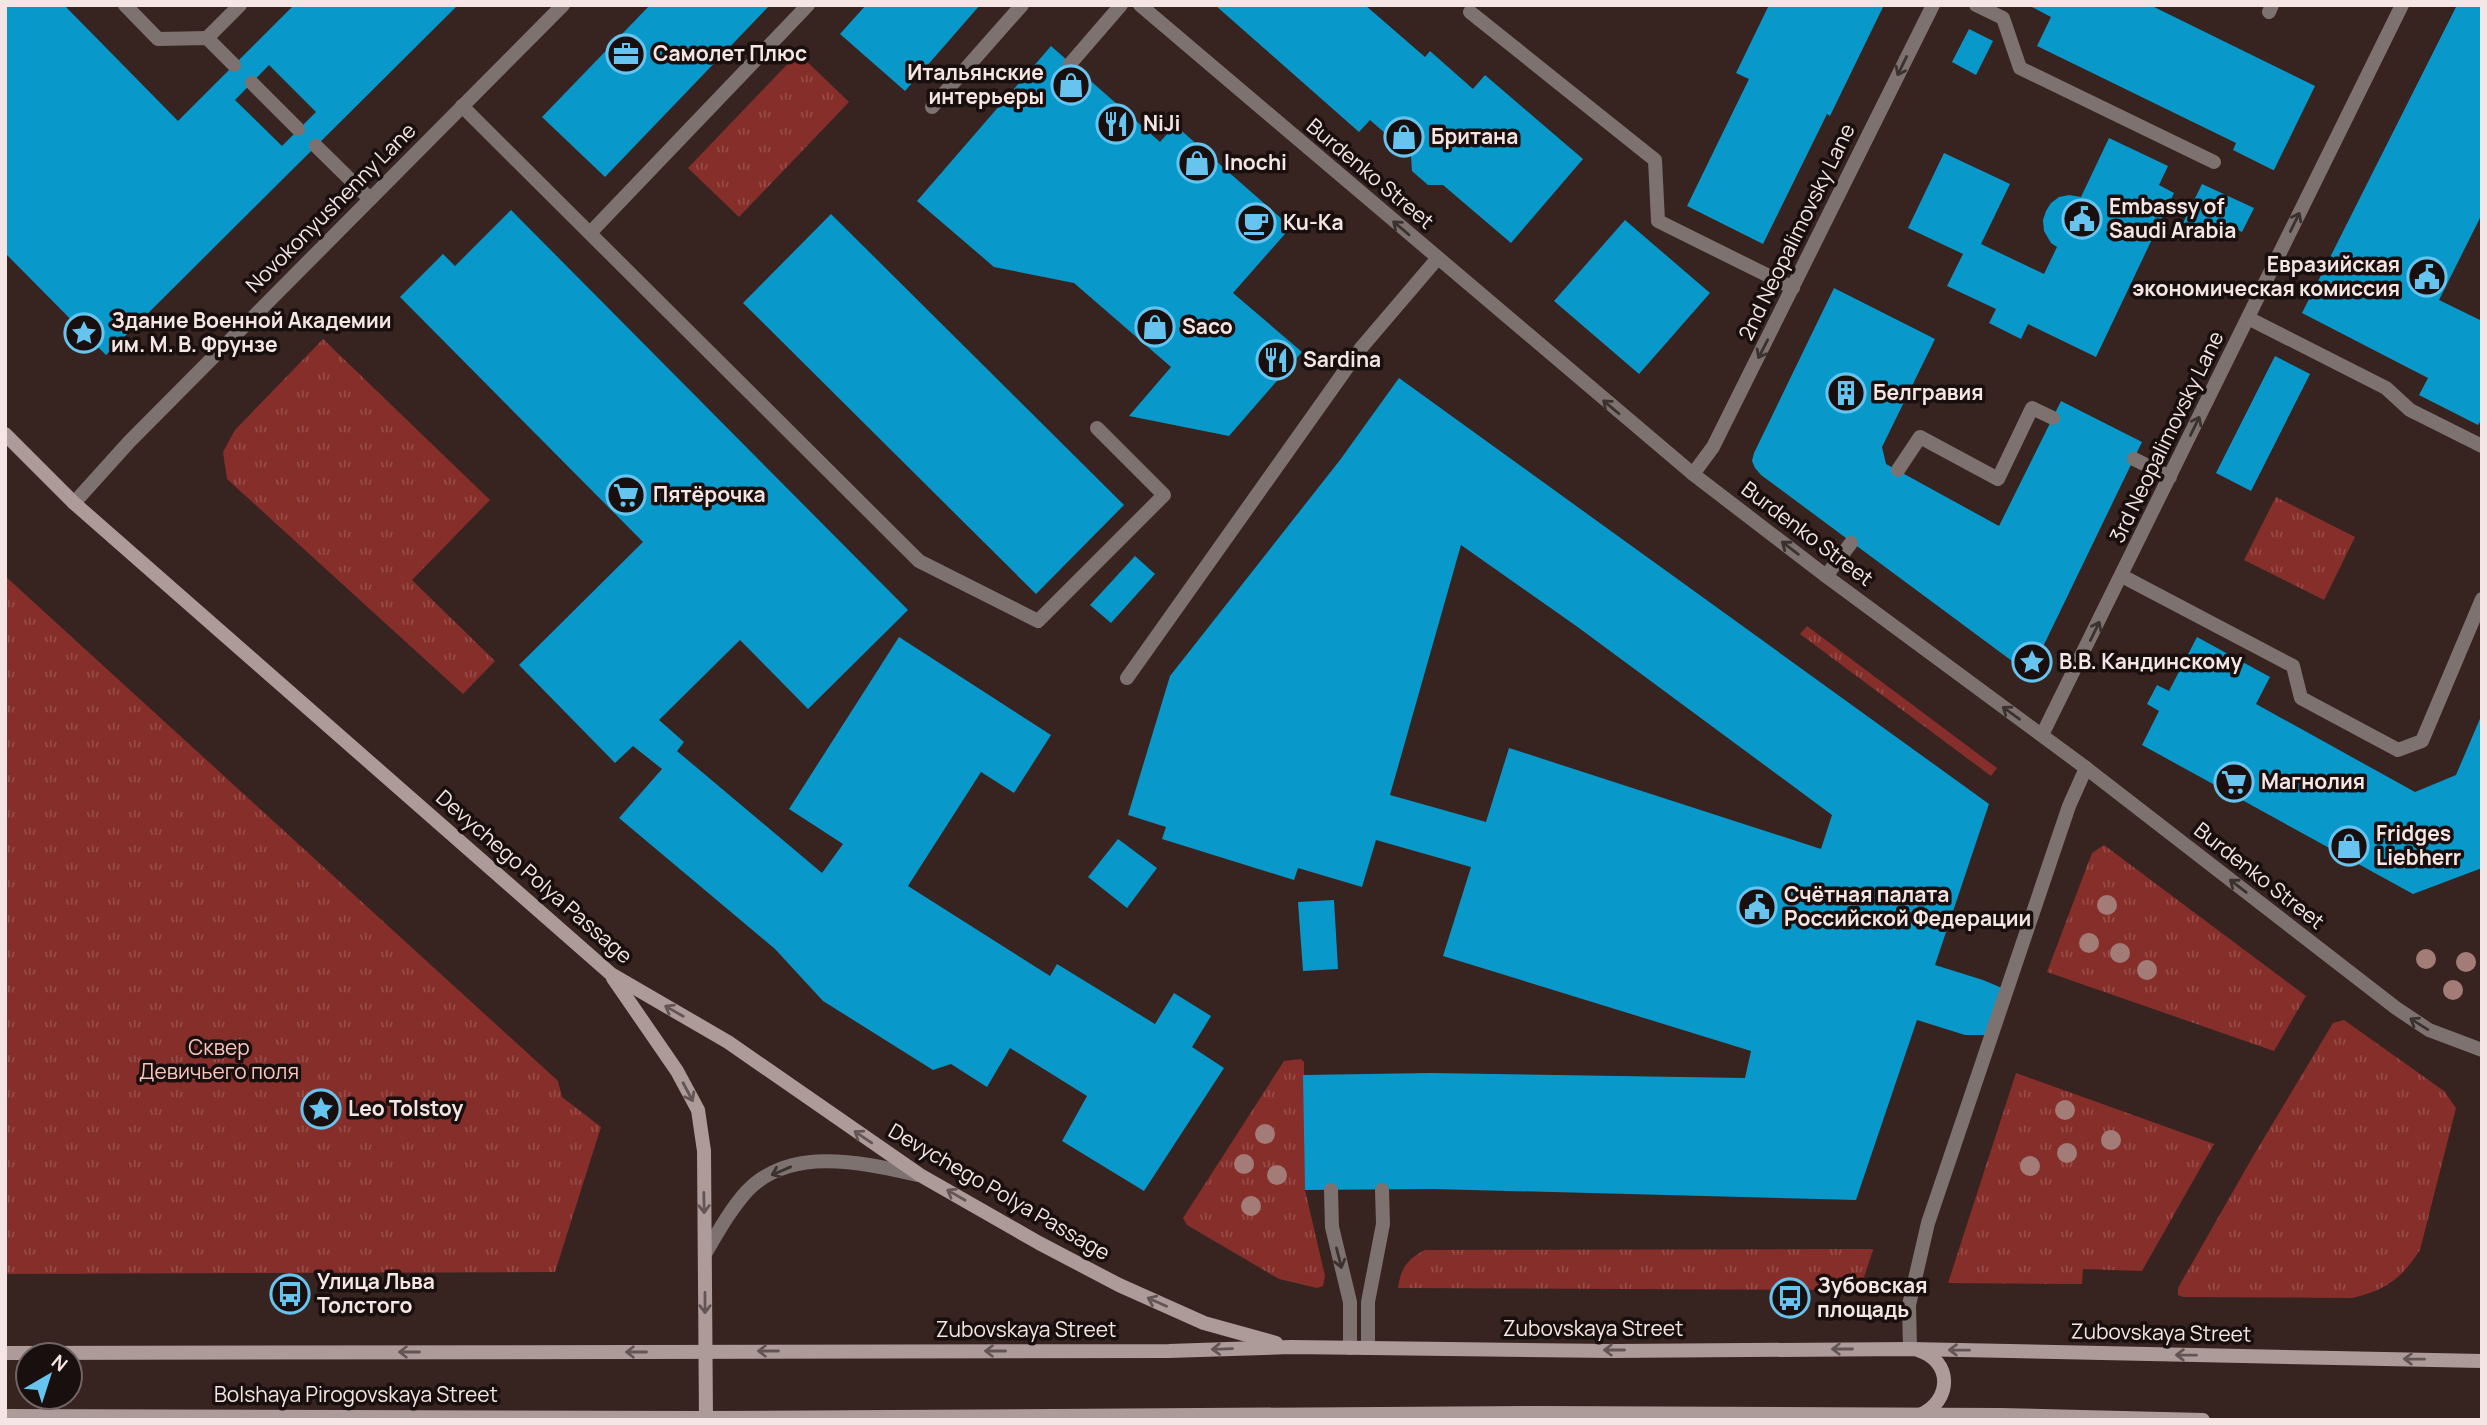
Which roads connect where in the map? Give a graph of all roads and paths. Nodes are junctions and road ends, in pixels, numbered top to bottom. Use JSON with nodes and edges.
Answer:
{"nodes":[{"id":1,"x":125,"y":5,"type":"edge"},
{"id":2,"x":240,"y":5,"type":"edge"},
{"id":3,"x":563,"y":5,"type":"edge"},
{"id":4,"x":808,"y":5,"type":"edge"},
{"id":5,"x":1022,"y":5,"type":"edge"},
{"id":6,"x":1121,"y":5,"type":"edge"},
{"id":7,"x":1140,"y":5,"type":"edge"},
{"id":8,"x":1933,"y":5,"type":"edge"},
{"id":9,"x":1976,"y":5,"type":"edge"},
{"id":10,"x":2402,"y":5,"type":"edge"},
{"id":11,"x":1470,"y":12,"type":"dead end"},
{"id":12,"x":207,"y":38,"type":"junction"},
{"id":13,"x":1070,"y":64,"type":"dead end"},
{"id":14,"x":234,"y":65,"type":"dead end"},
{"id":15,"x":252,"y":83,"type":"dead end"},
{"id":16,"x":462,"y":106,"type":"junction"},
{"id":17,"x":932,"y":107,"type":"dead end"},
{"id":18,"x":298,"y":129,"type":"dead end"},
{"id":19,"x":316,"y":146,"type":"dead end"},
{"id":20,"x":2214,"y":162,"type":"dead end"},
{"id":21,"x":370,"y":199,"type":"junction"},
{"id":22,"x":590,"y":233,"type":"junction"},
{"id":23,"x":1437,"y":259,"type":"junction"},
{"id":24,"x":1793,"y":288,"type":"junction"},
{"id":25,"x":2248,"y":318,"type":"junction"},
{"id":26,"x":2053,"y":418,"type":"dead end"},
{"id":27,"x":1097,"y":428,"type":"dead end"},
{"id":28,"x":5,"y":434,"type":"edge"},
{"id":29,"x":2482,"y":446,"type":"edge"},
{"id":30,"x":2134,"y":459,"type":"dead end"},
{"id":31,"x":1898,"y":470,"type":"dead end"},
{"id":32,"x":1693,"y":474,"type":"junction"},
{"id":33,"x":2170,"y":477,"type":"junction"},
{"id":34,"x":74,"y":503,"type":"junction"},
{"id":35,"x":1851,"y":543,"type":"dead end"},
{"id":36,"x":1826,"y":576,"type":"junction"},
{"id":37,"x":2122,"y":576,"type":"junction"},
{"id":38,"x":2482,"y":599,"type":"edge"},
{"id":39,"x":2478,"y":619,"type":"edge"},
{"id":40,"x":1127,"y":678,"type":"dead end"},
{"id":41,"x":2042,"y":735,"type":"junction"},
{"id":42,"x":2086,"y":768,"type":"junction"},
{"id":43,"x":611,"y":974,"type":"junction"},
{"id":44,"x":2482,"y":1050,"type":"edge"},
{"id":45,"x":920,"y":1175,"type":"junction"},
{"id":46,"x":1382,"y":1190,"type":"dead end"},
{"id":47,"x":1331,"y":1191,"type":"dead end"},
{"id":48,"x":705,"y":1254,"type":"junction"},
{"id":49,"x":1291,"y":1347,"type":"junction"},
{"id":50,"x":1350,"y":1348,"type":"junction"},
{"id":51,"x":1368,"y":1348,"type":"junction"},
{"id":52,"x":1910,"y":1349,"type":"junction"},
{"id":53,"x":705,"y":1352,"type":"junction"},
{"id":54,"x":5,"y":1353,"type":"edge"},
{"id":55,"x":2482,"y":1361,"type":"edge"},
{"id":56,"x":1913,"y":1415,"type":"junction"},
{"id":57,"x":5,"y":1416,"type":"edge"},
{"id":58,"x":1542,"y":1416,"type":"edge"},
{"id":59,"x":706,"y":1419,"type":"edge"},
{"id":60,"x":2203,"y":1420,"type":"edge"}],
"edges":[{"from":1,"to":12,"type":"street"},
{"from":2,"to":12,"type":"street"},
{"from":3,"to":16,"type":"street","name":"Novokonyushenny Lane"},
{"from":4,"to":22,"type":"street"},
{"from":5,"to":17,"type":"street"},
{"from":6,"to":13,"type":"street"},
{"from":23,"to":7,"type":"street","name":"Burdenko Street","one_way":true},
{"from":8,"to":24,"type":"street","name":"2nd Neopalimovsky Lane","one_way":true},
{"from":9,"to":20,"type":"street"},
{"from":25,"to":10,"type":"street","name":"3rd Neopalimovsky Lane","one_way":true},
{"from":11,"to":24,"type":"street"},
{"from":12,"to":14,"type":"street"},
{"from":15,"to":18,"type":"street"},
{"from":16,"to":21,"type":"street","name":"Novokonyushenny Lane"},
{"from":16,"to":22,"type":"street"},
{"from":19,"to":21,"type":"street"},
{"from":21,"to":34,"type":"street","name":"Novokonyushenny Lane"},
{"from":22,"to":27,"type":"street"},
{"from":32,"to":23,"type":"street","name":"Burdenko Street","one_way":true},
{"from":23,"to":40,"type":"street"},
{"from":24,"to":32,"type":"street","name":"2nd Neopalimovsky Lane","one_way":true},
{"from":25,"to":29,"type":"street"},
{"from":33,"to":25,"type":"street","name":"3rd Neopalimovsky Lane","one_way":true},
{"from":26,"to":31,"type":"street"},
{"from":28,"to":34,"type":"main road","name":"Devychego Polya Passage"},
{"from":30,"to":33,"type":"street"},
{"from":36,"to":32,"type":"street","name":"Burdenko Street","one_way":true},
{"from":33,"to":37,"type":"street","name":"3rd Neopalimovsky Lane"},
{"from":34,"to":43,"type":"main road","name":"Devychego Polya Passage"},
{"from":35,"to":36,"type":"street"},
{"from":41,"to":36,"type":"street","name":"Burdenko Street","one_way":true},
{"from":37,"to":39,"type":"street"},
{"from":41,"to":37,"type":"street","name":"3rd Neopalimovsky Lane","one_way":true},
{"from":38,"to":39,"type":"street"},
{"from":41,"to":42,"type":"street","name":"Burdenko Street"},
{"from":44,"to":42,"type":"street","name":"Burdenko Street","one_way":true},
{"from":42,"to":52,"type":"street"},
{"from":45,"to":43,"type":"main road","name":"Devychego Polya Passage","one_way":true},
{"from":43,"to":48,"type":"main road","one_way":true},
{"from":45,"to":48,"type":"street","one_way":true},
{"from":49,"to":45,"type":"main road","name":"Devychego Polya Passage","one_way":true},
{"from":46,"to":51,"type":"street"},
{"from":47,"to":50,"type":"street","one_way":true},
{"from":48,"to":53,"type":"main road","one_way":true},
{"from":49,"to":50,"type":"main road","name":"Zubovskaya Street"},
{"from":49,"to":53,"type":"main road","name":"Zubovskaya Street","one_way":true},
{"from":50,"to":51,"type":"main road","name":"Zubovskaya Street"},
{"from":52,"to":51,"type":"main road","name":"Zubovskaya Street","one_way":true},
{"from":55,"to":52,"type":"main road","name":"Zubovskaya Street","one_way":true},
{"from":52,"to":56,"type":"main road"},
{"from":53,"to":54,"type":"main road","name":"Bolshaya Pirogovskaya Street","one_way":true},
{"from":53,"to":59,"type":"main road"},
{"from":56,"to":58,"type":"main road"},
{"from":56,"to":60,"type":"main road"},
{"from":57,"to":59,"type":"main road","name":"Bolshaya Pirogovskaya Street"},
{"from":58,"to":59,"type":"main road"}]}
